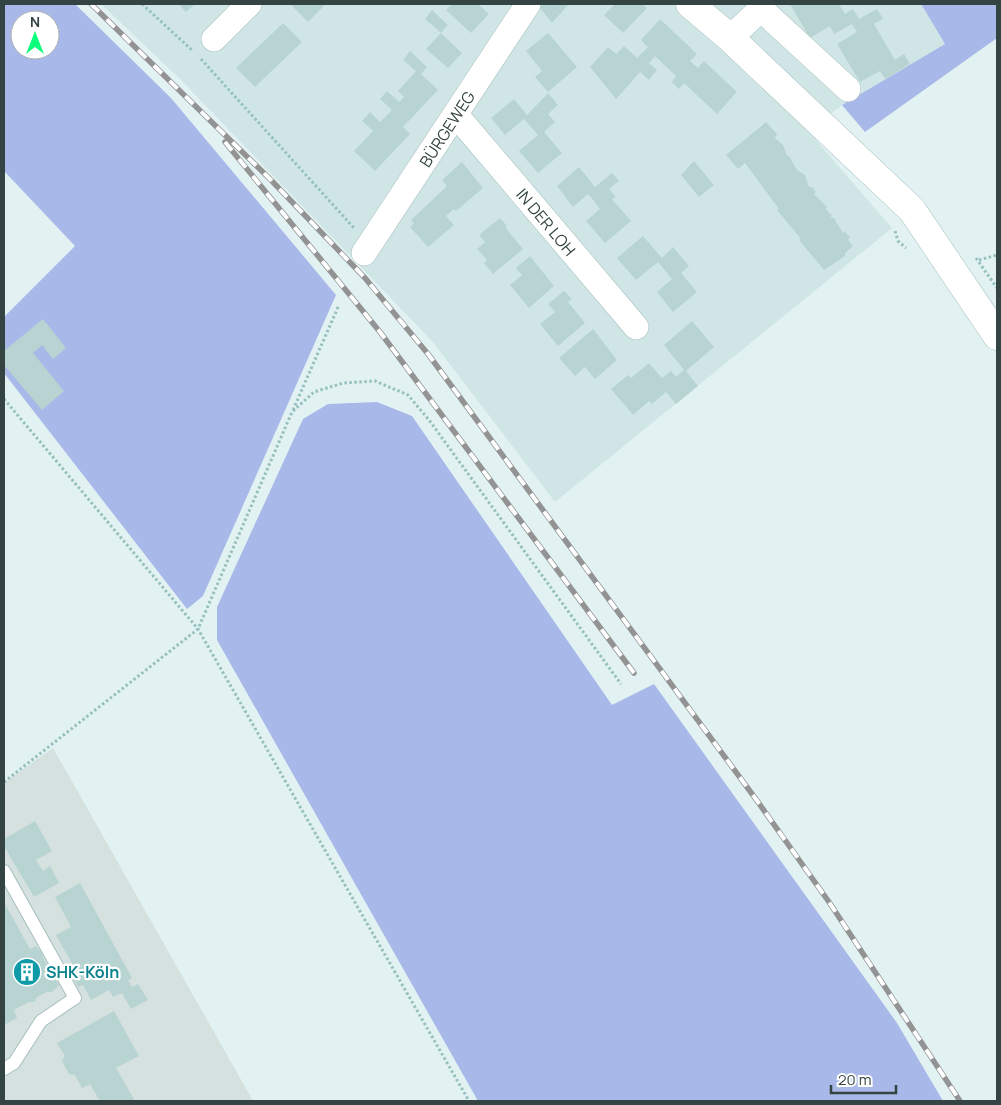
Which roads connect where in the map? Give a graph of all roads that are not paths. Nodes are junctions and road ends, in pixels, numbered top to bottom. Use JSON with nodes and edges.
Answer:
{"nodes":[{"id":1,"x":249,"y":4,"type":"edge"},
{"id":2,"x":528,"y":4,"type":"edge"},
{"id":3,"x":690,"y":4,"type":"edge"},
{"id":4,"x":730,"y":38,"type":"junction"},
{"id":5,"x":214,"y":39,"type":"dead end"},
{"id":6,"x":848,"y":89,"type":"dead end"},
{"id":7,"x":456,"y":116,"type":"junction"},
{"id":8,"x":369,"y":247,"type":"road end"},
{"id":9,"x":636,"y":328,"type":"dead end"},
{"id":10,"x":997,"y":336,"type":"edge"},
{"id":11,"x":4,"y":871,"type":"edge"},
{"id":12,"x":4,"y":1069,"type":"edge"}],
"edges":[{"from":1,"to":5,"type":"street"},
{"from":2,"to":7,"type":"street","name":"BÜRGEWEG"},
{"from":3,"to":4,"type":"street"},
{"from":4,"to":6,"type":"street"},
{"from":4,"to":10,"type":"street"},
{"from":7,"to":8,"type":"street","name":"BÜRGEWEG"},
{"from":7,"to":9,"type":"street","name":"IN DER LOH"},
{"from":11,"to":12,"type":"lane"}]}
